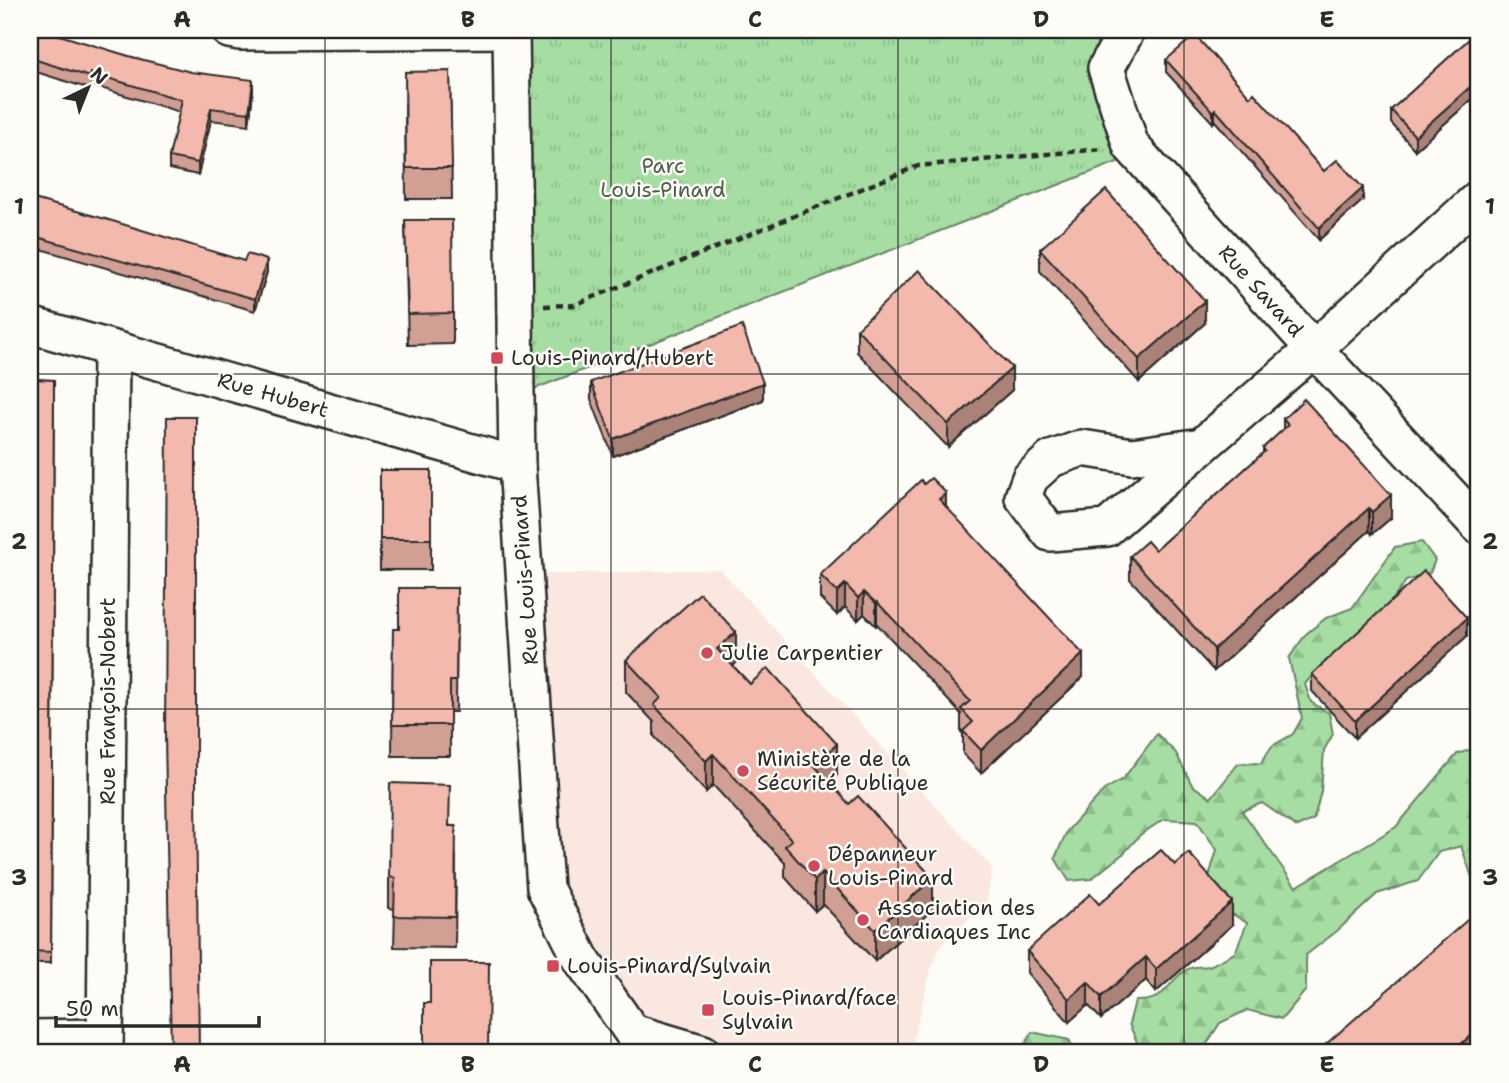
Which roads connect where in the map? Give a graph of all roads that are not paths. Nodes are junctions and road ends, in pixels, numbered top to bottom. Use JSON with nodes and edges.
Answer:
{"nodes":[{"id":1,"x":229,"y":30,"type":"edge"},
{"id":2,"x":511,"y":30,"type":"edge"},
{"id":3,"x":1127,"y":30,"type":"edge"},
{"id":4,"x":1479,"y":198,"type":"edge"},
{"id":5,"x":30,"y":325,"type":"edge"},
{"id":6,"x":111,"y":349,"type":"junction"},
{"id":7,"x":1314,"y":349,"type":"junction"},
{"id":8,"x":1202,"y":446,"type":"dead end"},
{"id":9,"x":517,"y":465,"type":"junction"},
{"id":10,"x":1479,"y":526,"type":"edge"},
{"id":11,"x":30,"y":1038,"type":"edge"},
{"id":12,"x":624,"y":1042,"type":"edge"},
{"id":13,"x":105,"y":1045,"type":"edge"},
{"id":14,"x":703,"y":1053,"type":"edge"}],
"edges":[{"from":1,"to":2,"type":"street"},
{"from":2,"to":9,"type":"street","name":"Rue Louis-Pinard"},
{"from":3,"to":7,"type":"street","name":"Rue Savard"},
{"from":4,"to":7,"type":"street"},
{"from":5,"to":6,"type":"street","name":"Rue Hubert"},
{"from":6,"to":9,"type":"street","name":"Rue Hubert"},
{"from":6,"to":13,"type":"street","name":"Rue François-Nobert"},
{"from":7,"to":8,"type":"street"},
{"from":7,"to":10,"type":"street","name":"Rue Savard"},
{"from":9,"to":12,"type":"street","name":"Rue Louis-Pinard"},
{"from":11,"to":13,"type":"street"},
{"from":12,"to":14,"type":"street","name":"Rue Louis-Pinard"}]}
